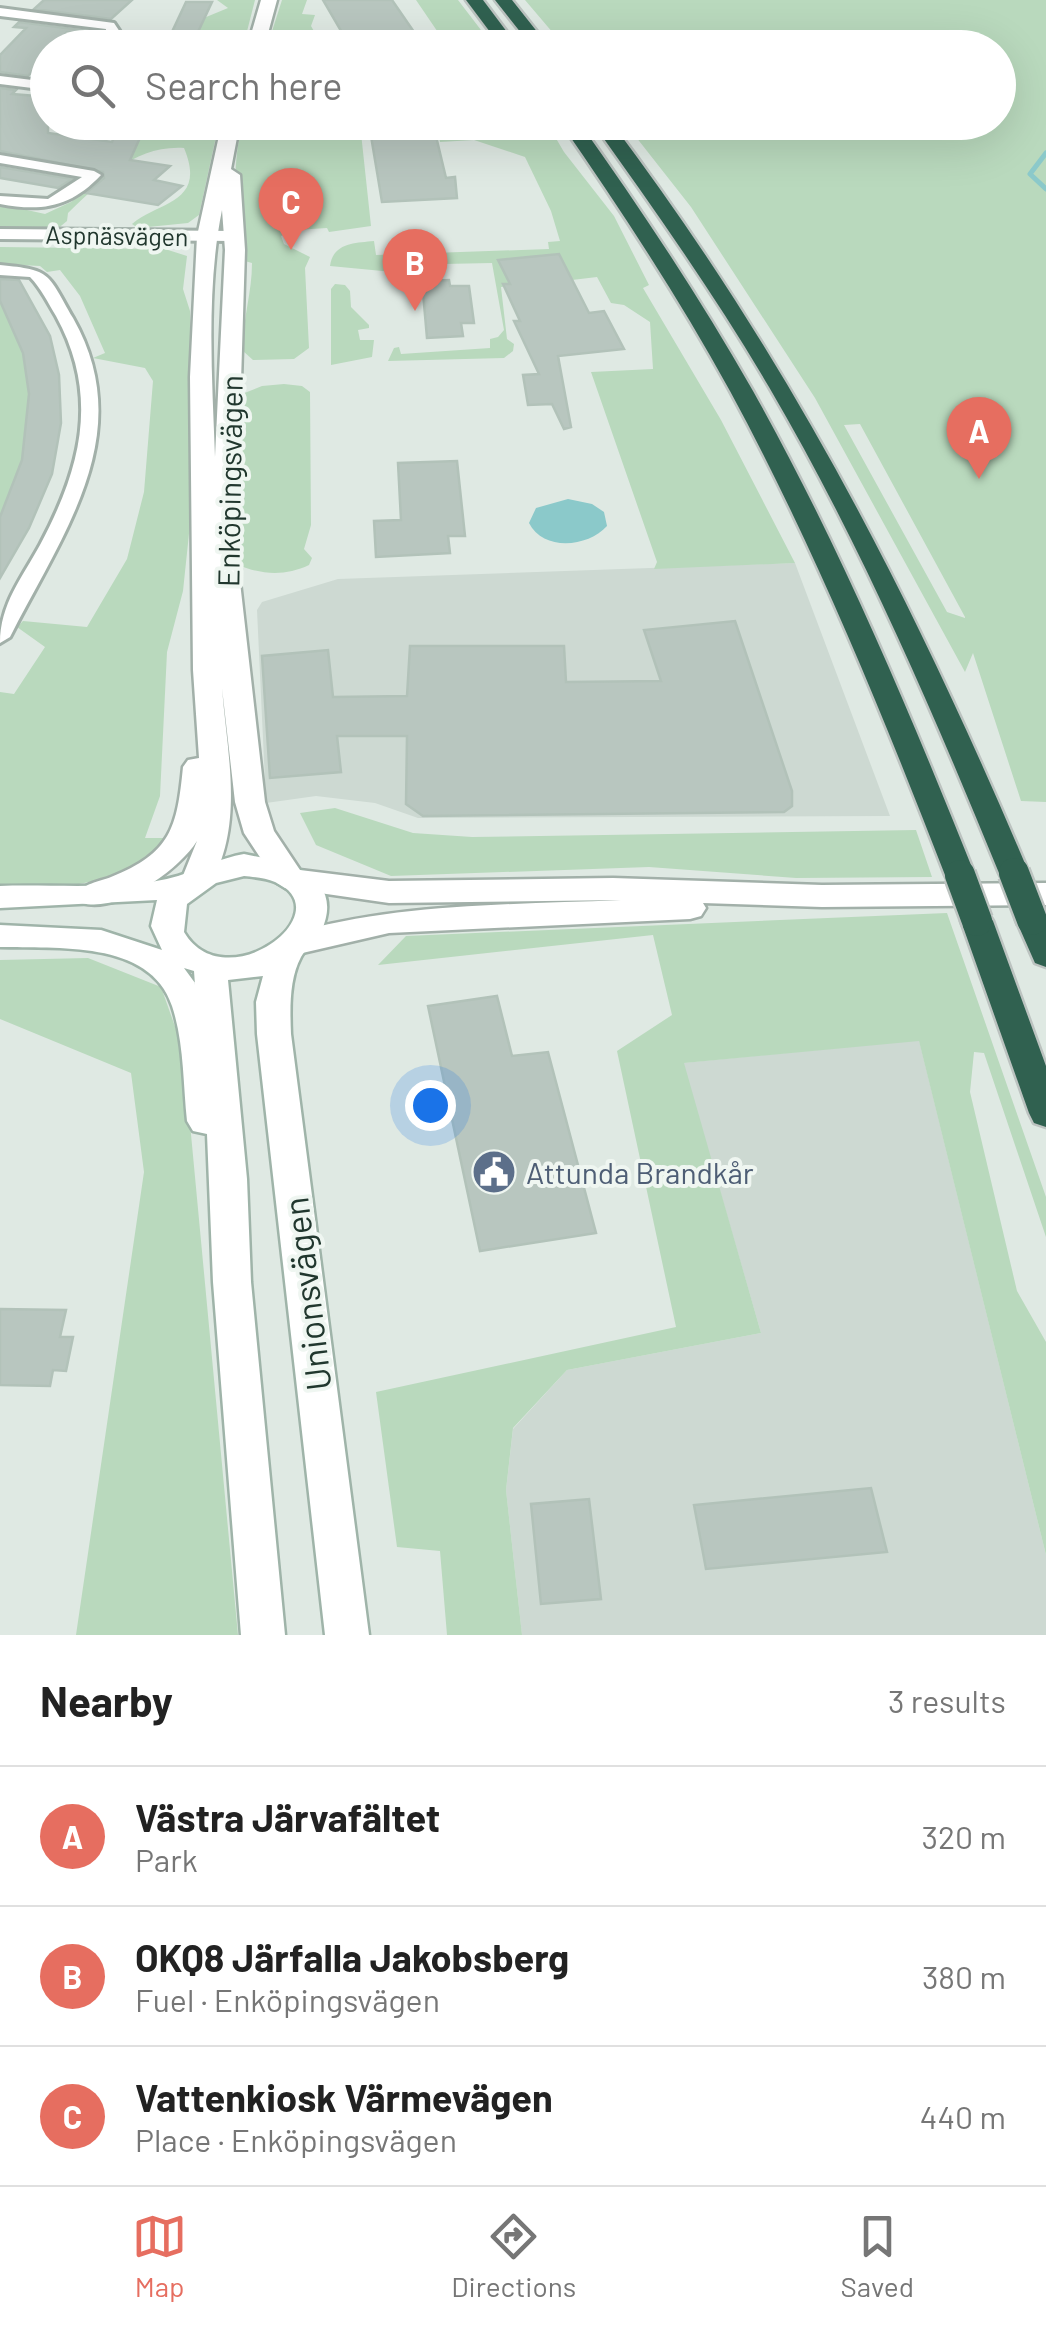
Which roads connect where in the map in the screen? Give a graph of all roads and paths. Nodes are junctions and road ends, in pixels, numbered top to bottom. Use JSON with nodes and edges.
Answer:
{"nodes":[{"id":1,"x":269,"y":0,"type":"edge"},
{"id":2,"x":474,"y":0,"type":"edge"},
{"id":3,"x":504,"y":0,"type":"edge"},
{"id":4,"x":0,"y":12,"type":"edge"},
{"id":5,"x":113,"y":30,"type":"edge"},
{"id":6,"x":260,"y":30,"type":"edge"},
{"id":7,"x":497,"y":30,"type":"edge"},
{"id":8,"x":528,"y":30,"type":"edge"},
{"id":9,"x":0,"y":80,"type":"edge"},
{"id":10,"x":30,"y":84,"type":"edge"},
{"id":11,"x":229,"y":140,"type":"edge"},
{"id":12,"x":582,"y":140,"type":"edge"},
{"id":13,"x":615,"y":140,"type":"edge"},
{"id":14,"x":0,"y":159,"type":"edge"},
{"id":15,"x":0,"y":200,"type":"edge"},
{"id":16,"x":0,"y":234,"type":"edge"},
{"id":17,"x":221,"y":236,"type":"junction"},
{"id":18,"x":0,"y":270,"type":"edge"},
{"id":19,"x":0,"y":637,"type":"edge"},
{"id":20,"x":207,"y":670,"type":"junction"},
{"id":21,"x":292,"y":877,"type":"junction"},
{"id":22,"x":193,"y":881,"type":"junction"},
{"id":23,"x":93,"y":895,"type":"junction"},
{"id":24,"x":0,"y":896,"type":"edge"},
{"id":25,"x":822,"y":896,"type":"junction"},
{"id":26,"x":1039,"y":907,"type":"edge"},
{"id":27,"x":0,"y":927,"type":"edge"},
{"id":28,"x":0,"y":936,"type":"edge"},
{"id":29,"x":172,"y":940,"type":"junction"},
{"id":30,"x":291,"y":949,"type":"junction"},
{"id":31,"x":1046,"y":955,"type":"edge"},
{"id":32,"x":210,"y":966,"type":"junction"},
{"id":33,"x":1046,"y":1113,"type":"edge"},
{"id":34,"x":232,"y":1282,"type":"junction"},
{"id":35,"x":263,"y":1635,"type":"edge"},
{"id":36,"x":347,"y":1635,"type":"edge"}],
"edges":[{"from":1,"to":6,"type":"street"},
{"from":2,"to":7,"type":"highway"},
{"from":3,"to":8,"type":"highway"},
{"from":4,"to":5,"type":"street"},
{"from":9,"to":10,"type":"street"},
{"from":11,"to":17,"type":"street","name":"Enköpingsvägen"},
{"from":12,"to":33,"type":"highway","bridge":true},
{"from":13,"to":26,"type":"highway","bridge":true},
{"from":14,"to":15,"type":"street"},
{"from":16,"to":17,"type":"street","name":"Aspnäsvägen"},
{"from":17,"to":20,"type":"street","name":"Enköpingsvägen"},
{"from":17,"to":21,"type":"street","name":"Enköpingsvägen"},
{"from":18,"to":19,"type":"street","name":"Aspnäsvägen"},
{"from":20,"to":22,"type":"street","name":"Enköpingsvägen"},
{"from":20,"to":23,"type":"street"},
{"from":21,"to":22,"type":"street"},
{"from":21,"to":25,"type":"street"},
{"from":21,"to":30,"type":"street"},
{"from":22,"to":23,"type":"street"},
{"from":22,"to":29,"type":"street"},
{"from":23,"to":24,"type":"street"},
{"from":25,"to":26,"type":"street"},
{"from":25,"to":30,"type":"street"},
{"from":26,"to":31,"type":"highway"},
{"from":27,"to":29,"type":"street"},
{"from":28,"to":34,"type":"street","name":"Unionsvägen"},
{"from":29,"to":32,"type":"street"},
{"from":30,"to":32,"type":"street"},
{"from":30,"to":36,"type":"street","name":"Unionsvägen"},
{"from":32,"to":34,"type":"street","name":"Unionsvägen"},
{"from":34,"to":35,"type":"street","name":"Unionsvägen"}]}
